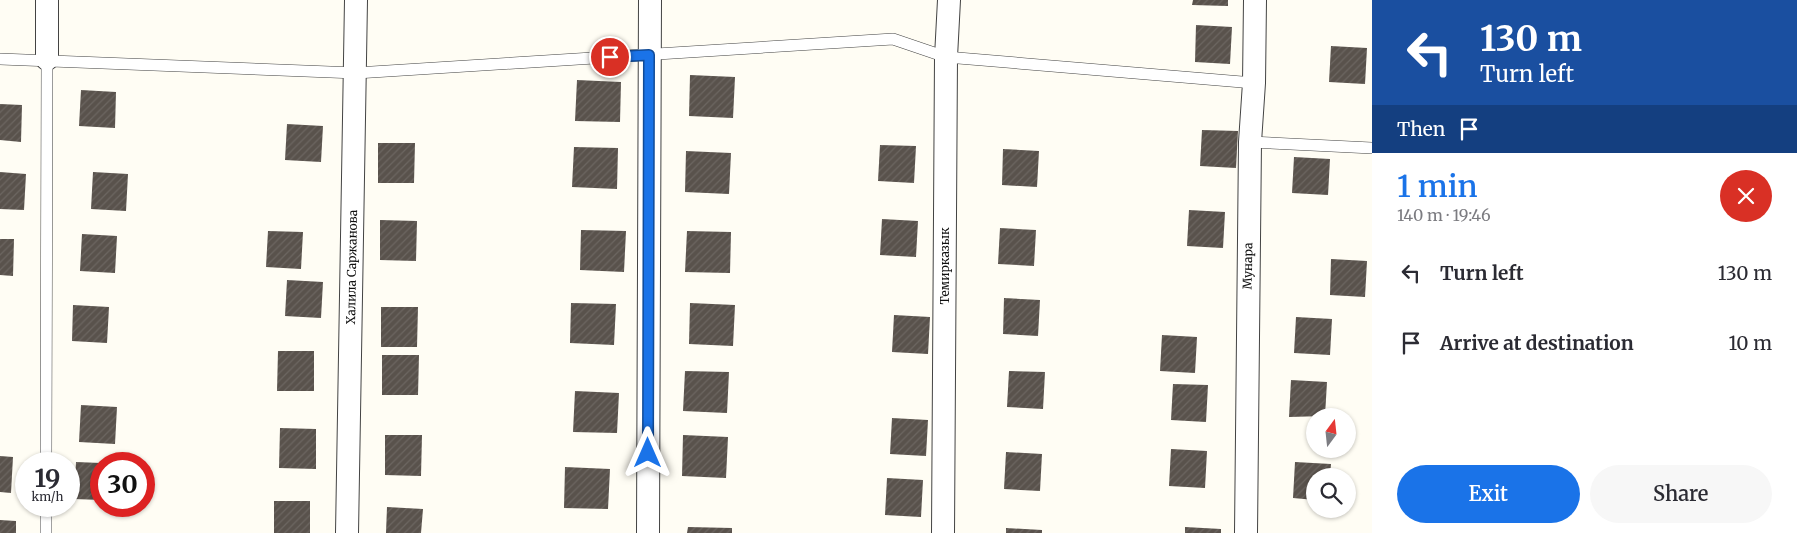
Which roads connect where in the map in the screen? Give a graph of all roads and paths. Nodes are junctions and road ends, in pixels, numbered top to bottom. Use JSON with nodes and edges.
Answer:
{"nodes":[{"id":1,"x":47,"y":0,"type":"edge"},
{"id":2,"x":356,"y":0,"type":"edge"},
{"id":3,"x":650,"y":0,"type":"edge"},
{"id":4,"x":949,"y":0,"type":"edge"},
{"id":5,"x":1255,"y":0,"type":"edge"},
{"id":6,"x":649,"y":55,"type":"junction"},
{"id":7,"x":946,"y":57,"type":"junction"},
{"id":8,"x":0,"y":59,"type":"edge"},
{"id":9,"x":47,"y":59,"type":"junction"},
{"id":10,"x":356,"y":73,"type":"junction"},
{"id":11,"x":1254,"y":83,"type":"junction"},
{"id":12,"x":1250,"y":142,"type":"junction"},
{"id":13,"x":1372,"y":148,"type":"edge"},
{"id":14,"x":46,"y":452,"type":"edge"},
{"id":15,"x":46,"y":517,"type":"edge"},
{"id":16,"x":46,"y":533,"type":"edge"},
{"id":17,"x":347,"y":533,"type":"edge"},
{"id":18,"x":648,"y":533,"type":"edge"},
{"id":19,"x":944,"y":533,"type":"edge"},
{"id":20,"x":1246,"y":533,"type":"edge"}],
"edges":[{"from":1,"to":9,"type":"street"},
{"from":2,"to":10,"type":"street","name":"Халила Саржанова"},
{"from":3,"to":6,"type":"street"},
{"from":4,"to":7,"type":"street","name":"Темирказык"},
{"from":5,"to":11,"type":"street","name":"Мунара"},
{"from":6,"to":7,"type":"lane"},
{"from":6,"to":10,"type":"lane"},
{"from":6,"to":18,"type":"street"},
{"from":7,"to":11,"type":"lane"},
{"from":7,"to":19,"type":"street","name":"Темирказык"},
{"from":8,"to":9,"type":"lane"},
{"from":9,"to":10,"type":"lane"},
{"from":9,"to":14,"type":"lane"},
{"from":10,"to":17,"type":"street","name":"Халила Саржанова"},
{"from":11,"to":12,"type":"street","name":"Мунара"},
{"from":12,"to":13,"type":"lane"},
{"from":12,"to":20,"type":"street","name":"Мунара"},
{"from":15,"to":16,"type":"lane"}]}
